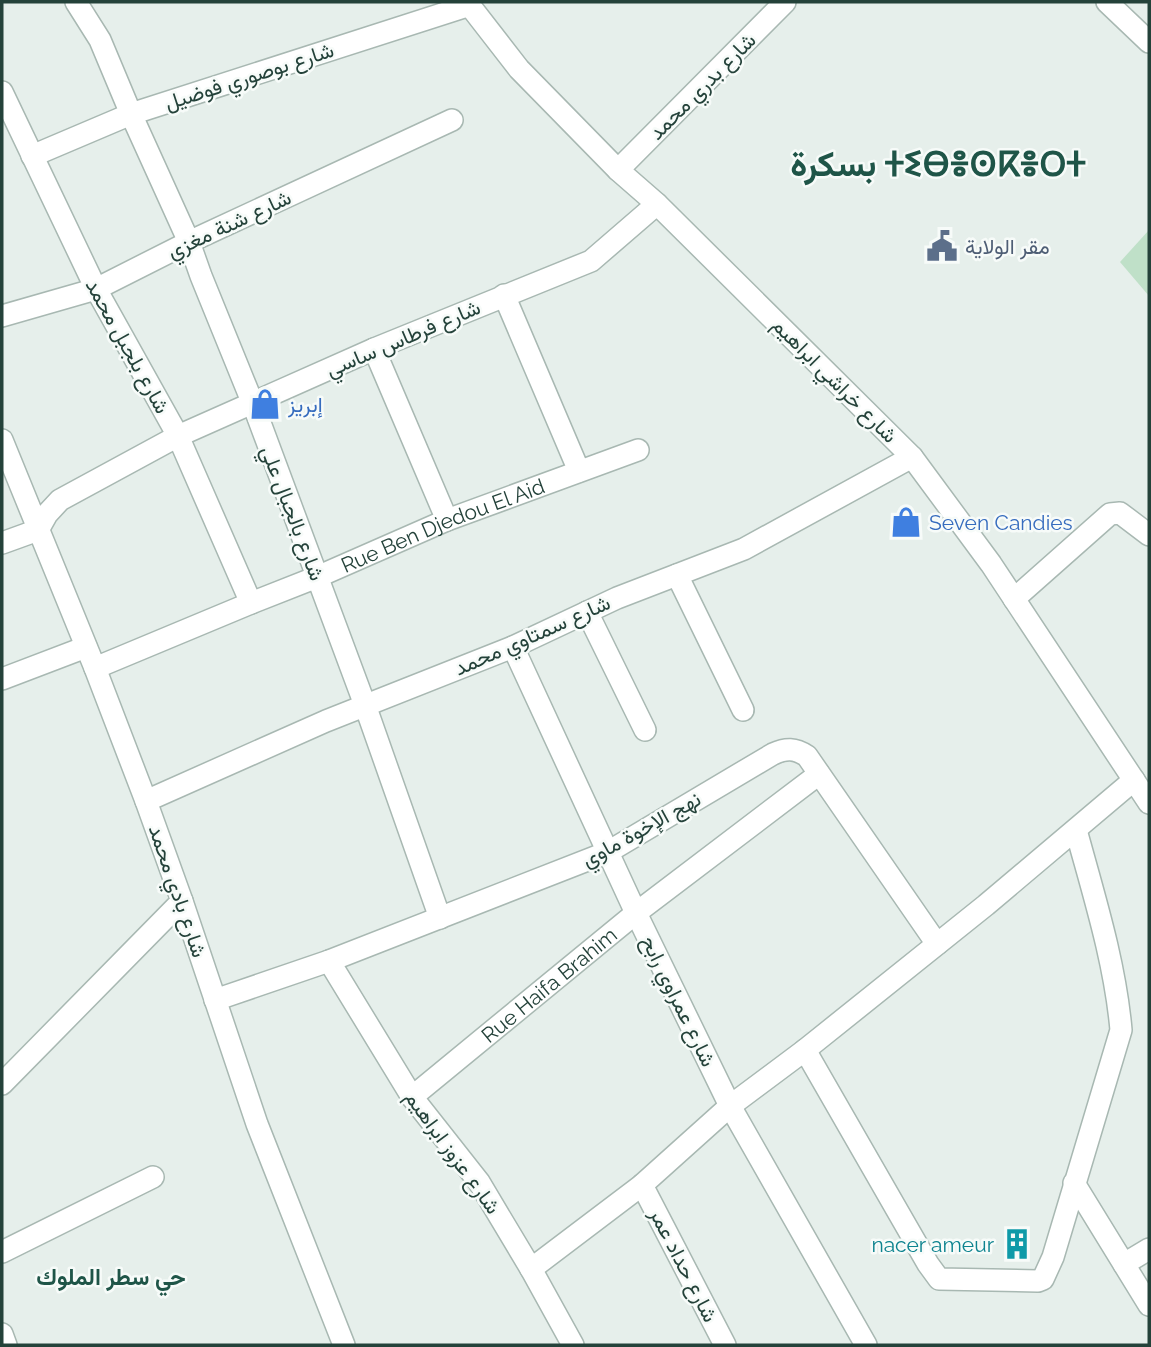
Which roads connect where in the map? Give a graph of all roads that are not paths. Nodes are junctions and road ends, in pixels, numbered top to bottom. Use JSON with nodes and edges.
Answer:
{"nodes":[{"id":1,"x":76,"y":2,"type":"edge"},
{"id":2,"x":785,"y":2,"type":"edge"},
{"id":3,"x":1107,"y":2,"type":"edge"},
{"id":4,"x":468,"y":3,"type":"edge"},
{"id":5,"x":1149,"y":42,"type":"edge"},
{"id":6,"x":2,"y":92,"type":"edge"},
{"id":7,"x":131,"y":114,"type":"junction"},
{"id":8,"x":452,"y":120,"type":"dead end"},
{"id":9,"x":32,"y":156,"type":"junction"},
{"id":10,"x":618,"y":170,"type":"junction"},
{"id":11,"x":657,"y":204,"type":"junction"},
{"id":12,"x":189,"y":242,"type":"junction"},
{"id":13,"x":96,"y":289,"type":"junction"},
{"id":14,"x":504,"y":295,"type":"junction"},
{"id":15,"x":2,"y":316,"type":"edge"},
{"id":16,"x":374,"y":349,"type":"junction"},
{"id":17,"x":253,"y":404,"type":"junction"},
{"id":18,"x":178,"y":436,"type":"junction"},
{"id":19,"x":2,"y":440,"type":"edge"},
{"id":20,"x":638,"y":450,"type":"dead end"},
{"id":21,"x":912,"y":457,"type":"junction"},
{"id":22,"x":579,"y":471,"type":"junction"},
{"id":23,"x":447,"y":520,"type":"junction"},
{"id":24,"x":38,"y":530,"type":"junction"},
{"id":25,"x":1149,"y":535,"type":"edge"},
{"id":26,"x":2,"y":543,"type":"edge"},
{"id":27,"x":677,"y":575,"type":"junction"},
{"id":28,"x":317,"y":577,"type":"junction"},
{"id":29,"x":1014,"y":598,"type":"junction"},
{"id":30,"x":251,"y":603,"type":"junction"},
{"id":31,"x":587,"y":612,"type":"junction"},
{"id":32,"x":86,"y":647,"type":"junction"},
{"id":33,"x":513,"y":647,"type":"junction"},
{"id":34,"x":95,"y":668,"type":"junction"},
{"id":35,"x":2,"y":679,"type":"edge"},
{"id":36,"x":365,"y":705,"type":"junction"},
{"id":37,"x":743,"y":710,"type":"dead end"},
{"id":38,"x":645,"y":730,"type":"dead end"},
{"id":39,"x":820,"y":774,"type":"junction"},
{"id":40,"x":1134,"y":780,"type":"junction"},
{"id":41,"x":146,"y":801,"type":"junction"},
{"id":42,"x":1149,"y":803,"type":"edge"},
{"id":43,"x":1076,"y":830,"type":"junction"},
{"id":44,"x":608,"y":852,"type":"junction"},
{"id":45,"x":182,"y":901,"type":"junction"},
{"id":46,"x":636,"y":913,"type":"junction"},
{"id":47,"x":440,"y":918,"type":"junction"},
{"id":48,"x":937,"y":944,"type":"junction"},
{"id":49,"x":329,"y":961,"type":"junction"},
{"id":50,"x":215,"y":1000,"type":"junction"},
{"id":51,"x":805,"y":1050,"type":"junction"},
{"id":52,"x":2,"y":1084,"type":"edge"},
{"id":53,"x":412,"y":1097,"type":"junction"},
{"id":54,"x":730,"y":1106,"type":"junction"},
{"id":55,"x":153,"y":1177,"type":"dead end"},
{"id":56,"x":1074,"y":1183,"type":"junction"},
{"id":57,"x":642,"y":1185,"type":"junction"},
{"id":58,"x":1149,"y":1249,"type":"edge"},
{"id":59,"x":2,"y":1252,"type":"edge"},
{"id":60,"x":1124,"y":1264,"type":"junction"},
{"id":61,"x":531,"y":1269,"type":"junction"},
{"id":62,"x":1149,"y":1305,"type":"edge"},
{"id":63,"x":2,"y":1334,"type":"edge"},
{"id":64,"x":6,"y":1345,"type":"edge"},
{"id":65,"x":344,"y":1345,"type":"edge"},
{"id":66,"x":573,"y":1345,"type":"edge"},
{"id":67,"x":725,"y":1345,"type":"edge"},
{"id":68,"x":866,"y":1345,"type":"edge"}],
"edges":[{"from":1,"to":7,"type":"street","name":"شارع بالجبال علي"},
{"from":2,"to":10,"type":"street","name":"شارع بدري محمد"},
{"from":3,"to":5,"type":"street"},
{"from":4,"to":7,"type":"street","name":"شارع بوصوري فوضيل"},
{"from":4,"to":10,"type":"street","name":"شارع خراشي ابراهيم"},
{"from":6,"to":9,"type":"street","name":"شارع بلجبل محمد"},
{"from":7,"to":9,"type":"street","name":"شارع بوصوري فوضيل"},
{"from":7,"to":12,"type":"street","name":"شارع بالجبال علي"},
{"from":8,"to":12,"type":"street","name":"شارع شنة مغزي"},
{"from":9,"to":13,"type":"street","name":"شارع بلجبل محمد"},
{"from":10,"to":11,"type":"street","name":"شارع خراشي ابراهيم"},
{"from":11,"to":14,"type":"street","name":"شارع فرطاس ساسي"},
{"from":11,"to":21,"type":"street","name":"شارع خراشي ابراهيم"},
{"from":12,"to":13,"type":"street","name":"شارع شنة مغزي"},
{"from":12,"to":17,"type":"street","name":"شارع بالجبال علي"},
{"from":13,"to":15,"type":"street","name":"شارع شنة مغزي"},
{"from":13,"to":18,"type":"street","name":"شارع بلجبل محمد"},
{"from":14,"to":16,"type":"street","name":"شارع فرطاس ساسي"},
{"from":14,"to":22,"type":"street"},
{"from":16,"to":17,"type":"street","name":"شارع فرطاس ساسي"},
{"from":16,"to":23,"type":"street"},
{"from":17,"to":18,"type":"street","name":"شارع فرطاس ساسي"},
{"from":17,"to":28,"type":"street","name":"شارع بالجبال علي"},
{"from":18,"to":24,"type":"street","name":"شارع فرطاس ساسي"},
{"from":18,"to":30,"type":"street","name":"شارع بلجبل محمد"},
{"from":19,"to":24,"type":"street","name":"شارع بادي محمد"},
{"from":20,"to":22,"type":"street","name":"Rue Ben Djedou El Aid"},
{"from":21,"to":27,"type":"street","name":"شارع سمتاوي محمد"},
{"from":21,"to":29,"type":"street","name":"شارع خراشي ابراهيم"},
{"from":22,"to":23,"type":"street","name":"Rue Ben Djedou El Aid"},
{"from":23,"to":28,"type":"street","name":"Rue Ben Djedou El Aid"},
{"from":24,"to":26,"type":"street"},
{"from":24,"to":32,"type":"street","name":"شارع بادي محمد"},
{"from":25,"to":29,"type":"street"},
{"from":27,"to":31,"type":"street","name":"شارع سمتاوي محمد"},
{"from":27,"to":37,"type":"street"},
{"from":28,"to":30,"type":"street","name":"Rue Ben Djedou El Aid"},
{"from":28,"to":36,"type":"street","name":"شارع بالجبال علي"},
{"from":29,"to":40,"type":"street","name":"شارع خراشي ابراهيم"},
{"from":30,"to":34,"type":"street","name":"Rue Ben Djedou El Aid"},
{"from":31,"to":33,"type":"street","name":"شارع سمتاوي محمد"},
{"from":31,"to":38,"type":"street"},
{"from":32,"to":34,"type":"street","name":"شارع بادي محمد"},
{"from":32,"to":35,"type":"street"},
{"from":33,"to":36,"type":"street","name":"شارع سمتاوي محمد"},
{"from":33,"to":44,"type":"street","name":"شارع عمراوي رابح"},
{"from":34,"to":41,"type":"street","name":"شارع بادي محمد"},
{"from":36,"to":41,"type":"street","name":"شارع سمتاوي محمد"},
{"from":36,"to":47,"type":"street","name":"شارع بالجبال علي"},
{"from":39,"to":44,"type":"street","name":"نهج الإخوة ماوي"},
{"from":39,"to":46,"type":"street","name":"Rue Haifa Brahim"},
{"from":39,"to":48,"type":"street","name":"نهج الإخوة ماوي"},
{"from":40,"to":42,"type":"street","name":"شارع خراشي ابراهيم"},
{"from":40,"to":43,"type":"street"},
{"from":41,"to":45,"type":"street","name":"شارع بادي محمد"},
{"from":43,"to":48,"type":"street"},
{"from":43,"to":56,"type":"street"},
{"from":44,"to":46,"type":"street","name":"شارع عمراوي رابح"},
{"from":44,"to":47,"type":"street","name":"نهج الإخوة ماوي"},
{"from":45,"to":50,"type":"street","name":"شارع بادي محمد"},
{"from":45,"to":52,"type":"street"},
{"from":46,"to":53,"type":"street","name":"Rue Haifa Brahim"},
{"from":46,"to":54,"type":"street","name":"شارع عمراوي رابح"},
{"from":47,"to":49,"type":"street","name":"نهج الإخوة ماوي"},
{"from":48,"to":51,"type":"street"},
{"from":49,"to":50,"type":"street","name":"نهج الإخوة ماوي"},
{"from":49,"to":53,"type":"street","name":"شارع عزوز ابراهيم"},
{"from":50,"to":65,"type":"street","name":"شارع بادي محمد"},
{"from":51,"to":54,"type":"street"},
{"from":51,"to":56,"type":"street"},
{"from":53,"to":61,"type":"street","name":"شارع عزوز ابراهيم"},
{"from":54,"to":57,"type":"street"},
{"from":54,"to":68,"type":"street","name":"شارع عمراوي رابح"},
{"from":55,"to":59,"type":"street"},
{"from":56,"to":60,"type":"street"},
{"from":57,"to":61,"type":"street"},
{"from":57,"to":67,"type":"street","name":"شارع حداد عمر"},
{"from":58,"to":60,"type":"street"},
{"from":60,"to":62,"type":"street"},
{"from":61,"to":66,"type":"street","name":"شارع عزوز ابراهيم"},
{"from":63,"to":64,"type":"street"}]}
